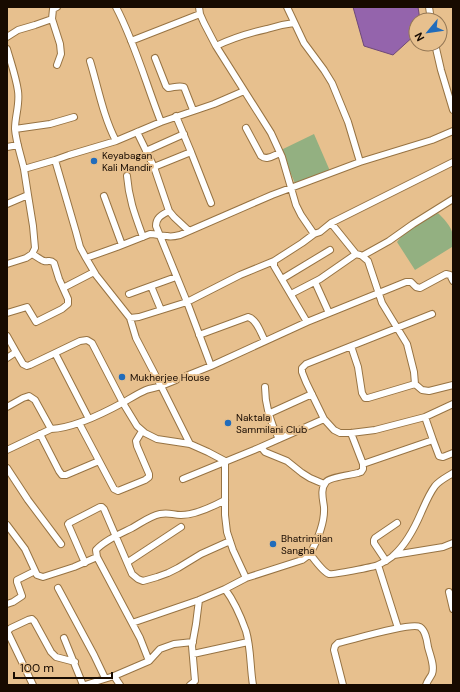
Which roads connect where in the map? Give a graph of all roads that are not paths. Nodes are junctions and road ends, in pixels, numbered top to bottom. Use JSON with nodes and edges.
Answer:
{"nodes":[{"id":1,"x":58,"y":7,"type":"edge"},
{"id":2,"x":116,"y":7,"type":"edge"},
{"id":3,"x":199,"y":7,"type":"edge"},
{"id":4,"x":287,"y":7,"type":"edge"},
{"id":5,"x":200,"y":14,"type":"junction"},
{"id":6,"x":52,"y":19,"type":"junction"},
{"id":7,"x":294,"y":22,"type":"junction"},
{"id":8,"x":7,"y":36,"type":"edge"},
{"id":9,"x":131,"y":41,"type":"junction"},
{"id":10,"x":216,"y":46,"type":"junction"},
{"id":11,"x":7,"y":49,"type":"edge"},
{"id":12,"x":437,"y":52,"type":"edge"},
{"id":13,"x":155,"y":58,"type":"dead end"},
{"id":14,"x":90,"y":60,"type":"dead end"},
{"id":15,"x":57,"y":65,"type":"dead end"},
{"id":16,"x":244,"y":91,"type":"junction"},
{"id":17,"x":193,"y":110,"type":"junction"},
{"id":18,"x":453,"y":110,"type":"edge"},
{"id":19,"x":176,"y":116,"type":"junction"},
{"id":20,"x":74,"y":117,"type":"dead end"},
{"id":21,"x":161,"y":122,"type":"junction"},
{"id":22,"x":246,"y":128,"type":"dead end"},
{"id":23,"x":15,"y":129,"type":"junction"},
{"id":24,"x":453,"y":131,"type":"edge"},
{"id":25,"x":137,"y":132,"type":"junction"},
{"id":26,"x":184,"y":134,"type":"junction"},
{"id":27,"x":116,"y":141,"type":"junction"},
{"id":28,"x":18,"y":145,"type":"junction"},
{"id":29,"x":7,"y":147,"type":"edge"},
{"id":30,"x":146,"y":151,"type":"junction"},
{"id":31,"x":191,"y":152,"type":"junction"},
{"id":32,"x":280,"y":153,"type":"junction"},
{"id":33,"x":55,"y":160,"type":"junction"},
{"id":34,"x":360,"y":162,"type":"junction"},
{"id":35,"x":453,"y":162,"type":"edge"},
{"id":36,"x":154,"y":167,"type":"junction"},
{"id":37,"x":24,"y":169,"type":"junction"},
{"id":38,"x":127,"y":176,"type":"dead end"},
{"id":39,"x":291,"y":188,"type":"junction"},
{"id":40,"x":28,"y":195,"type":"junction"},
{"id":41,"x":104,"y":196,"type":"dead end"},
{"id":42,"x":453,"y":199,"type":"edge"},
{"id":43,"x":211,"y":203,"type":"dead end"},
{"id":44,"x":7,"y":204,"type":"edge"},
{"id":45,"x":169,"y":211,"type":"junction"},
{"id":46,"x":331,"y":223,"type":"junction"},
{"id":47,"x":189,"y":231,"type":"junction"},
{"id":48,"x":314,"y":234,"type":"junction"},
{"id":49,"x":160,"y":236,"type":"junction"},
{"id":50,"x":143,"y":237,"type":"junction"},
{"id":51,"x":122,"y":245,"type":"junction"},
{"id":52,"x":330,"y":250,"type":"dead end"},
{"id":53,"x":32,"y":254,"type":"junction"},
{"id":54,"x":359,"y":255,"type":"junction"},
{"id":55,"x":86,"y":258,"type":"junction"},
{"id":56,"x":274,"y":261,"type":"junction"},
{"id":57,"x":7,"y":264,"type":"edge"},
{"id":58,"x":94,"y":272,"type":"junction"},
{"id":59,"x":176,"y":277,"type":"junction"},
{"id":60,"x":282,"y":279,"type":"junction"},
{"id":61,"x":453,"y":281,"type":"edge"},
{"id":62,"x":315,"y":282,"type":"junction"},
{"id":63,"x":151,"y":286,"type":"junction"},
{"id":64,"x":63,"y":288,"type":"junction"},
{"id":65,"x":380,"y":293,"type":"junction"},
{"id":66,"x":129,"y":294,"type":"dead end"},
{"id":67,"x":291,"y":294,"type":"junction"},
{"id":68,"x":186,"y":302,"type":"junction"},
{"id":69,"x":161,"y":310,"type":"junction"},
{"id":70,"x":329,"y":312,"type":"junction"},
{"id":71,"x":7,"y":313,"type":"edge"},
{"id":72,"x":432,"y":314,"type":"dead end"},
{"id":73,"x":130,"y":318,"type":"junction"},
{"id":74,"x":307,"y":322,"type":"junction"},
{"id":75,"x":397,"y":327,"type":"junction"},
{"id":76,"x":199,"y":335,"type":"junction"},
{"id":77,"x":7,"y":336,"type":"edge"},
{"id":78,"x":265,"y":341,"type":"junction"},
{"id":79,"x":351,"y":346,"type":"junction"},
{"id":80,"x":16,"y":352,"type":"junction"},
{"id":81,"x":55,"y":353,"type":"junction"},
{"id":82,"x":7,"y":358,"type":"edge"},
{"id":83,"x":211,"y":366,"type":"junction"},
{"id":84,"x":186,"y":376,"type":"dead end"},
{"id":85,"x":176,"y":380,"type":"dead end"},
{"id":86,"x":415,"y":384,"type":"junction"},
{"id":87,"x":453,"y":385,"type":"edge"},
{"id":88,"x":162,"y":386,"type":"junction"},
{"id":89,"x":265,"y":387,"type":"dead end"},
{"id":90,"x":312,"y":394,"type":"junction"},
{"id":91,"x":123,"y":403,"type":"junction"},
{"id":92,"x":453,"y":404,"type":"edge"},
{"id":93,"x":7,"y":407,"type":"edge"},
{"id":94,"x":268,"y":414,"type":"junction"},
{"id":95,"x":425,"y":417,"type":"junction"},
{"id":96,"x":89,"y":418,"type":"junction"},
{"id":97,"x":324,"y":419,"type":"junction"},
{"id":98,"x":79,"y":423,"type":"junction"},
{"id":99,"x":51,"y":429,"type":"junction"},
{"id":100,"x":142,"y":430,"type":"junction"},
{"id":101,"x":351,"y":433,"type":"junction"},
{"id":102,"x":40,"y":434,"type":"junction"},
{"id":103,"x":279,"y":439,"type":"junction"},
{"id":104,"x":432,"y":440,"type":"junction"},
{"id":105,"x":190,"y":444,"type":"junction"},
{"id":106,"x":261,"y":447,"type":"junction"},
{"id":107,"x":7,"y":450,"type":"edge"},
{"id":108,"x":453,"y":453,"type":"edge"},
{"id":109,"x":99,"y":461,"type":"junction"},
{"id":110,"x":225,"y":461,"type":"junction"},
{"id":111,"x":363,"y":464,"type":"junction"},
{"id":112,"x":7,"y":468,"type":"edge"},
{"id":113,"x":453,"y":473,"type":"edge"},
{"id":114,"x":183,"y":479,"type":"dead end"},
{"id":115,"x":324,"y":484,"type":"junction"},
{"id":116,"x":225,"y":500,"type":"junction"},
{"id":117,"x":397,"y":522,"type":"dead end"},
{"id":118,"x":7,"y":525,"type":"edge"},
{"id":119,"x":181,"y":528,"type":"dead end"},
{"id":120,"x":116,"y":537,"type":"junction"},
{"id":121,"x":230,"y":541,"type":"junction"},
{"id":122,"x":453,"y":543,"type":"edge"},
{"id":123,"x":61,"y":544,"type":"dead end"},
{"id":124,"x":310,"y":554,"type":"junction"},
{"id":125,"x":394,"y":555,"type":"junction"},
{"id":126,"x":97,"y":557,"type":"junction"},
{"id":127,"x":386,"y":561,"type":"junction"},
{"id":128,"x":85,"y":562,"type":"junction"},
{"id":129,"x":128,"y":562,"type":"junction"},
{"id":130,"x":378,"y":565,"type":"junction"},
{"id":131,"x":35,"y":571,"type":"junction"},
{"id":132,"x":246,"y":578,"type":"junction"},
{"id":133,"x":58,"y":588,"type":"dead end"},
{"id":134,"x":225,"y":589,"type":"junction"},
{"id":135,"x":449,"y":592,"type":"dead end"},
{"id":136,"x":198,"y":600,"type":"junction"},
{"id":137,"x":7,"y":604,"type":"edge"},
{"id":138,"x":453,"y":609,"type":"edge"},
{"id":139,"x":132,"y":623,"type":"junction"},
{"id":140,"x":8,"y":628,"type":"edge"},
{"id":141,"x":398,"y":628,"type":"junction"},
{"id":142,"x":64,"y":638,"type":"dead end"},
{"id":143,"x":193,"y":642,"type":"junction"},
{"id":144,"x":248,"y":642,"type":"junction"},
{"id":145,"x":192,"y":654,"type":"junction"},
{"id":146,"x":149,"y":661,"type":"junction"},
{"id":147,"x":74,"y":662,"type":"junction"},
{"id":148,"x":114,"y":676,"type":"junction"},
{"id":149,"x":105,"y":678,"type":"junction"},
{"id":150,"x":33,"y":685,"type":"edge"},
{"id":151,"x":84,"y":685,"type":"edge"},
{"id":152,"x":120,"y":685,"type":"edge"},
{"id":153,"x":190,"y":685,"type":"edge"},
{"id":154,"x":253,"y":685,"type":"edge"},
{"id":155,"x":343,"y":685,"type":"edge"},
{"id":156,"x":426,"y":685,"type":"edge"}],
"edges":[{"from":1,"to":6,"type":"street"},
{"from":2,"to":9,"type":"street"},
{"from":3,"to":5,"type":"street"},
{"from":4,"to":7,"type":"street"},
{"from":5,"to":9,"type":"street"},
{"from":5,"to":10,"type":"street"},
{"from":6,"to":8,"type":"street"},
{"from":6,"to":15,"type":"street"},
{"from":7,"to":10,"type":"street"},
{"from":7,"to":34,"type":"street"},
{"from":9,"to":21,"type":"street"},
{"from":10,"to":16,"type":"street"},
{"from":11,"to":23,"type":"street"},
{"from":12,"to":18,"type":"street"},
{"from":13,"to":17,"type":"street"},
{"from":14,"to":27,"type":"street"},
{"from":16,"to":17,"type":"street"},
{"from":16,"to":32,"type":"street"},
{"from":17,"to":19,"type":"street"},
{"from":19,"to":21,"type":"street"},
{"from":19,"to":26,"type":"street"},
{"from":20,"to":23,"type":"street"},
{"from":21,"to":25,"type":"street"},
{"from":22,"to":32,"type":"street"},
{"from":23,"to":28,"type":"street"},
{"from":24,"to":34,"type":"street"},
{"from":25,"to":27,"type":"street"},
{"from":25,"to":30,"type":"street"},
{"from":26,"to":30,"type":"street"},
{"from":26,"to":31,"type":"street"},
{"from":27,"to":33,"type":"street"},
{"from":28,"to":29,"type":"street"},
{"from":28,"to":37,"type":"street"},
{"from":30,"to":36,"type":"street"},
{"from":31,"to":36,"type":"street"},
{"from":31,"to":43,"type":"street"},
{"from":32,"to":39,"type":"street"},
{"from":33,"to":37,"type":"street"},
{"from":33,"to":55,"type":"street"},
{"from":34,"to":39,"type":"street"},
{"from":35,"to":46,"type":"street"},
{"from":36,"to":45,"type":"street"},
{"from":37,"to":40,"type":"street"},
{"from":38,"to":50,"type":"street"},
{"from":39,"to":47,"type":"street"},
{"from":39,"to":48,"type":"street"},
{"from":40,"to":44,"type":"street"},
{"from":40,"to":53,"type":"street"},
{"from":41,"to":51,"type":"street"},
{"from":42,"to":54,"type":"street"},
{"from":45,"to":47,"type":"street"},
{"from":45,"to":49,"type":"street"},
{"from":46,"to":48,"type":"street"},
{"from":46,"to":54,"type":"street"},
{"from":47,"to":49,"type":"street"},
{"from":48,"to":56,"type":"street"},
{"from":49,"to":50,"type":"street"},
{"from":49,"to":59,"type":"street"},
{"from":50,"to":51,"type":"street"},
{"from":51,"to":55,"type":"street"},
{"from":52,"to":60,"type":"street"},
{"from":53,"to":57,"type":"street"},
{"from":53,"to":64,"type":"street"},
{"from":54,"to":62,"type":"street"},
{"from":54,"to":65,"type":"street"},
{"from":55,"to":58,"type":"street"},
{"from":56,"to":60,"type":"street"},
{"from":56,"to":68,"type":"street"},
{"from":58,"to":64,"type":"street"},
{"from":58,"to":73,"type":"street"},
{"from":59,"to":63,"type":"street"},
{"from":59,"to":68,"type":"street"},
{"from":60,"to":67,"type":"street"},
{"from":61,"to":65,"type":"street"},
{"from":62,"to":67,"type":"street"},
{"from":62,"to":70,"type":"street"},
{"from":63,"to":66,"type":"street"},
{"from":63,"to":69,"type":"street"},
{"from":64,"to":71,"type":"street"},
{"from":65,"to":70,"type":"street"},
{"from":65,"to":75,"type":"street"},
{"from":67,"to":74,"type":"street"},
{"from":68,"to":69,"type":"street"},
{"from":68,"to":76,"type":"street"},
{"from":69,"to":73,"type":"street"},
{"from":70,"to":74,"type":"street"},
{"from":72,"to":75,"type":"street"},
{"from":73,"to":88,"type":"street"},
{"from":74,"to":78,"type":"street"},
{"from":75,"to":79,"type":"street"},
{"from":75,"to":86,"type":"street"},
{"from":76,"to":78,"type":"street"},
{"from":76,"to":83,"type":"street"},
{"from":77,"to":80,"type":"street"},
{"from":78,"to":83,"type":"street"},
{"from":79,"to":86,"type":"street"},
{"from":79,"to":90,"type":"street"},
{"from":80,"to":81,"type":"street"},
{"from":80,"to":82,"type":"street"},
{"from":81,"to":91,"type":"street"},
{"from":81,"to":96,"type":"street"},
{"from":83,"to":84,"type":"street"},
{"from":85,"to":88,"type":"street"},
{"from":86,"to":87,"type":"street"},
{"from":88,"to":91,"type":"street"},
{"from":88,"to":105,"type":"street"},
{"from":89,"to":94,"type":"street"},
{"from":90,"to":94,"type":"street"},
{"from":90,"to":97,"type":"street"},
{"from":91,"to":96,"type":"street"},
{"from":91,"to":100,"type":"street"},
{"from":92,"to":95,"type":"street"},
{"from":93,"to":99,"type":"street"},
{"from":94,"to":103,"type":"street"},
{"from":95,"to":101,"type":"street"},
{"from":95,"to":104,"type":"street"},
{"from":96,"to":98,"type":"street"},
{"from":97,"to":101,"type":"street"},
{"from":97,"to":103,"type":"street"},
{"from":98,"to":99,"type":"street"},
{"from":98,"to":109,"type":"street"},
{"from":99,"to":102,"type":"street"},
{"from":100,"to":105,"type":"street"},
{"from":100,"to":109,"type":"street"},
{"from":101,"to":111,"type":"street"},
{"from":102,"to":107,"type":"street"},
{"from":102,"to":109,"type":"street"},
{"from":103,"to":106,"type":"street"},
{"from":104,"to":108,"type":"street"},
{"from":104,"to":111,"type":"street"},
{"from":105,"to":110,"type":"street"},
{"from":106,"to":110,"type":"street"},
{"from":106,"to":115,"type":"street"},
{"from":110,"to":114,"type":"street"},
{"from":110,"to":116,"type":"street"},
{"from":111,"to":115,"type":"street"},
{"from":112,"to":123,"type":"street"},
{"from":113,"to":125,"type":"street"},
{"from":115,"to":124,"type":"street"},
{"from":116,"to":120,"type":"street"},
{"from":116,"to":121,"type":"street"},
{"from":117,"to":127,"type":"street"},
{"from":118,"to":131,"type":"street"},
{"from":119,"to":129,"type":"street"},
{"from":120,"to":126,"type":"street"},
{"from":120,"to":128,"type":"street"},
{"from":120,"to":129,"type":"street"},
{"from":121,"to":129,"type":"street"},
{"from":121,"to":132,"type":"street"},
{"from":122,"to":125,"type":"street"},
{"from":124,"to":130,"type":"street"},
{"from":124,"to":132,"type":"street"},
{"from":125,"to":127,"type":"street"},
{"from":126,"to":128,"type":"street"},
{"from":126,"to":139,"type":"street"},
{"from":127,"to":130,"type":"street"},
{"from":128,"to":131,"type":"street"},
{"from":130,"to":141,"type":"street"},
{"from":131,"to":137,"type":"street"},
{"from":132,"to":134,"type":"street"},
{"from":133,"to":149,"type":"street"},
{"from":134,"to":136,"type":"street"},
{"from":134,"to":144,"type":"street"},
{"from":135,"to":138,"type":"street"},
{"from":136,"to":139,"type":"street"},
{"from":136,"to":143,"type":"street"},
{"from":139,"to":146,"type":"street"},
{"from":140,"to":147,"type":"street"},
{"from":140,"to":150,"type":"street"},
{"from":141,"to":155,"type":"street"},
{"from":141,"to":156,"type":"street"},
{"from":142,"to":147,"type":"street"},
{"from":143,"to":145,"type":"street"},
{"from":143,"to":146,"type":"street"},
{"from":144,"to":145,"type":"street"},
{"from":144,"to":154,"type":"street"},
{"from":145,"to":153,"type":"street"},
{"from":146,"to":148,"type":"street"},
{"from":147,"to":151,"type":"street"},
{"from":148,"to":149,"type":"street"},
{"from":148,"to":152,"type":"street"},
{"from":149,"to":151,"type":"street"}]}
